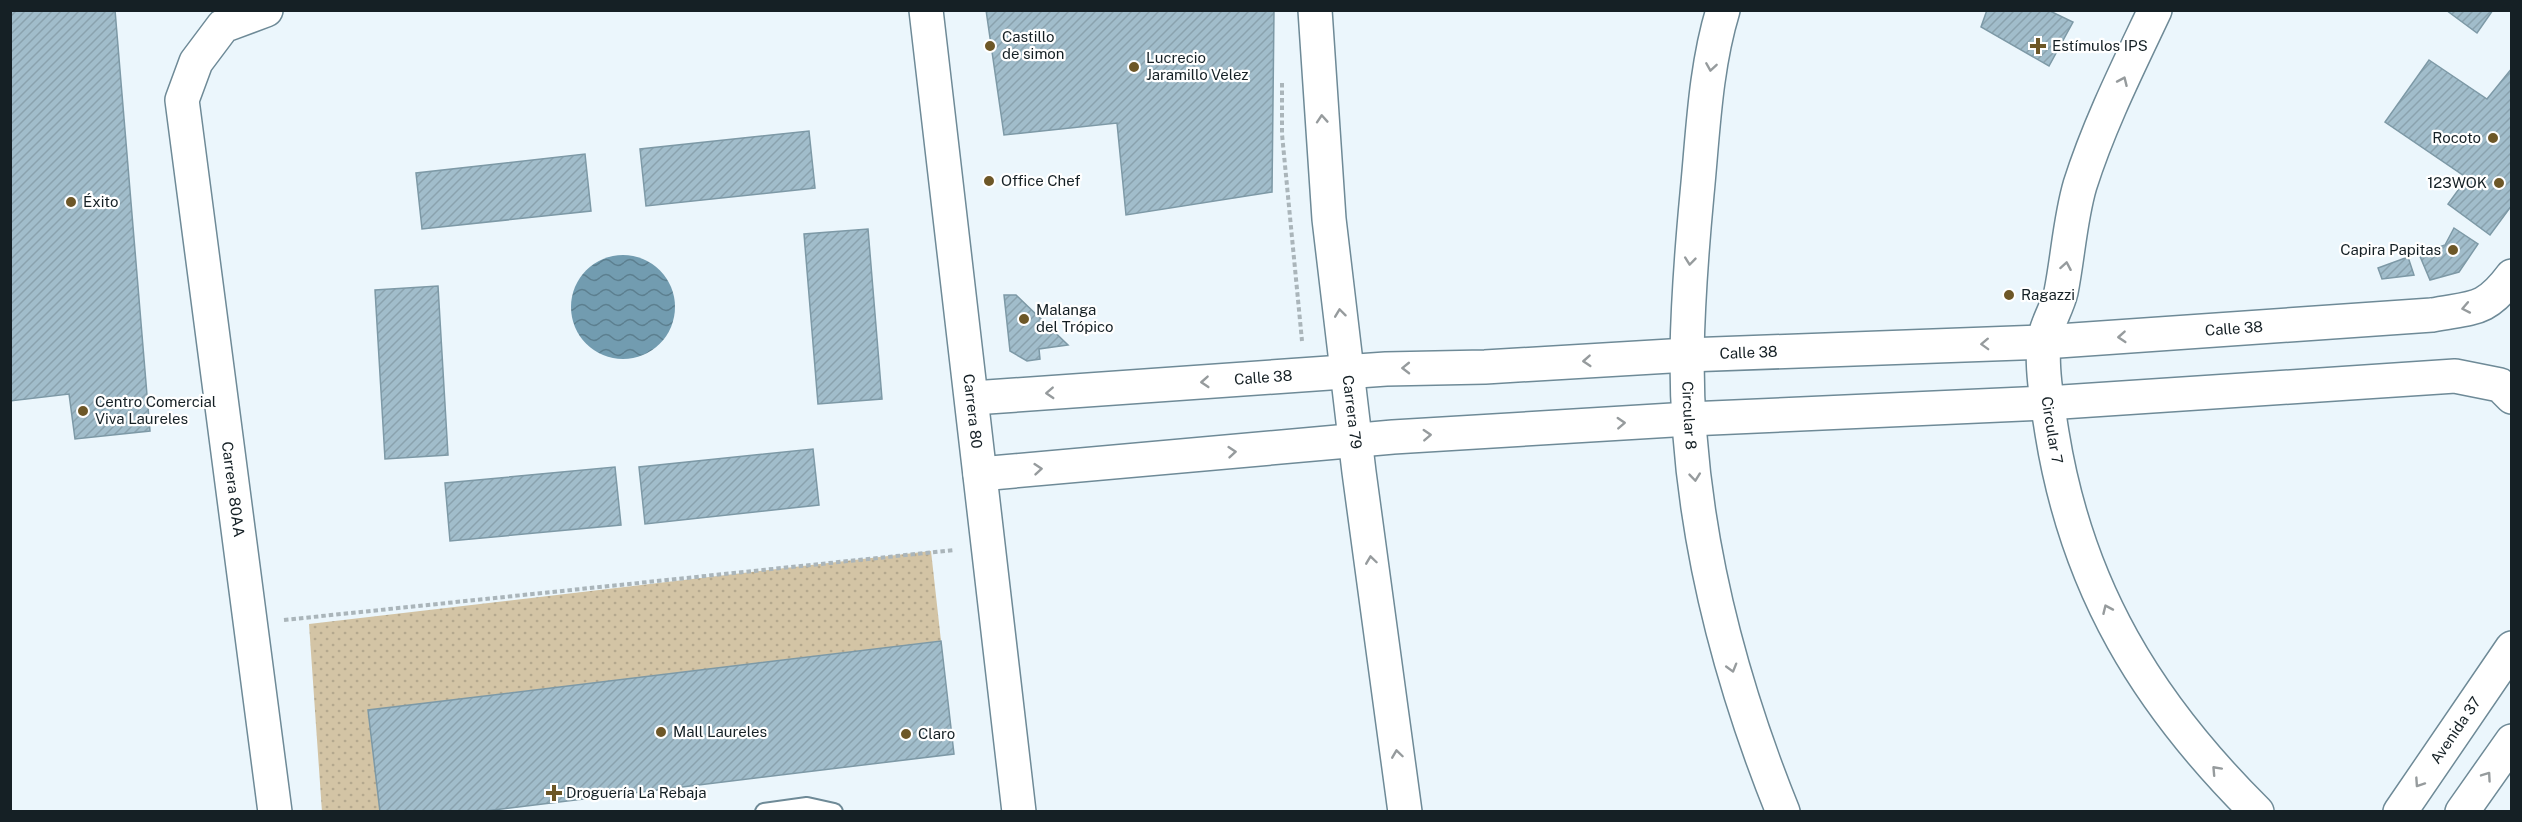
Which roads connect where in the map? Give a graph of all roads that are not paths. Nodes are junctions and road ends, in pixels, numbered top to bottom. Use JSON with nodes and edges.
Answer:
{"nodes":[{"id":1,"x":266,"y":10,"type":"edge"},
{"id":2,"x":926,"y":10,"type":"edge"},
{"id":3,"x":1315,"y":10,"type":"edge"},
{"id":4,"x":1723,"y":10,"type":"edge"},
{"id":5,"x":2155,"y":10,"type":"edge"},
{"id":6,"x":2511,"y":276,"type":"edge"},
{"id":7,"x":2043,"y":342,"type":"junction"},
{"id":8,"x":1687,"y":355,"type":"junction"},
{"id":9,"x":1347,"y":371,"type":"junction"},
{"id":10,"x":2511,"y":397,"type":"edge"},
{"id":11,"x":972,"y":398,"type":"junction"},
{"id":12,"x":2048,"y":403,"type":"junction"},
{"id":13,"x":1689,"y":419,"type":"junction"},
{"id":14,"x":1355,"y":441,"type":"junction"},
{"id":15,"x":980,"y":474,"type":"junction"},
{"id":16,"x":2511,"y":648,"type":"edge"},
{"id":17,"x":2511,"y":741,"type":"edge"},
{"id":18,"x":275,"y":812,"type":"edge"},
{"id":19,"x":764,"y":812,"type":"edge"},
{"id":20,"x":834,"y":812,"type":"edge"},
{"id":21,"x":1019,"y":812,"type":"edge"},
{"id":22,"x":1405,"y":812,"type":"edge"},
{"id":23,"x":1783,"y":812,"type":"edge"},
{"id":24,"x":2257,"y":812,"type":"edge"},
{"id":25,"x":2400,"y":812,"type":"edge"},
{"id":26,"x":2462,"y":812,"type":"edge"}],
"edges":[{"from":1,"to":18,"type":"street","name":"Carrera 80AA"},
{"from":2,"to":11,"type":"street","name":"Carrera 80"},
{"from":9,"to":3,"type":"street","name":"Carrera 79","one_way":true},
{"from":4,"to":8,"type":"street","name":"Circular 8","one_way":true},
{"from":7,"to":5,"type":"street","name":"Circular 7","one_way":true},
{"from":6,"to":7,"type":"street","name":"Calle 38","one_way":true},
{"from":7,"to":8,"type":"street","name":"Calle 38","one_way":true},
{"from":7,"to":12,"type":"street","name":"Circular 7"},
{"from":8,"to":9,"type":"street","name":"Calle 38","one_way":true},
{"from":8,"to":13,"type":"street","name":"Circular 8"},
{"from":9,"to":11,"type":"street","name":"Calle 38","one_way":true},
{"from":9,"to":14,"type":"street","name":"Carrera 79"},
{"from":10,"to":12,"type":"street"},
{"from":11,"to":15,"type":"street","name":"Carrera 80"},
{"from":12,"to":13,"type":"street"},
{"from":24,"to":12,"type":"street","name":"Circular 7","one_way":true},
{"from":14,"to":13,"type":"street","one_way":true},
{"from":13,"to":23,"type":"street","name":"Circular 8","one_way":true},
{"from":15,"to":14,"type":"street","one_way":true},
{"from":22,"to":14,"type":"street","name":"Carrera 79","one_way":true},
{"from":15,"to":21,"type":"street","name":"Carrera 80"},
{"from":16,"to":25,"type":"street","name":"Avenida 37","one_way":true},
{"from":26,"to":17,"type":"street","one_way":true},
{"from":19,"to":20,"type":"lane"}]}
